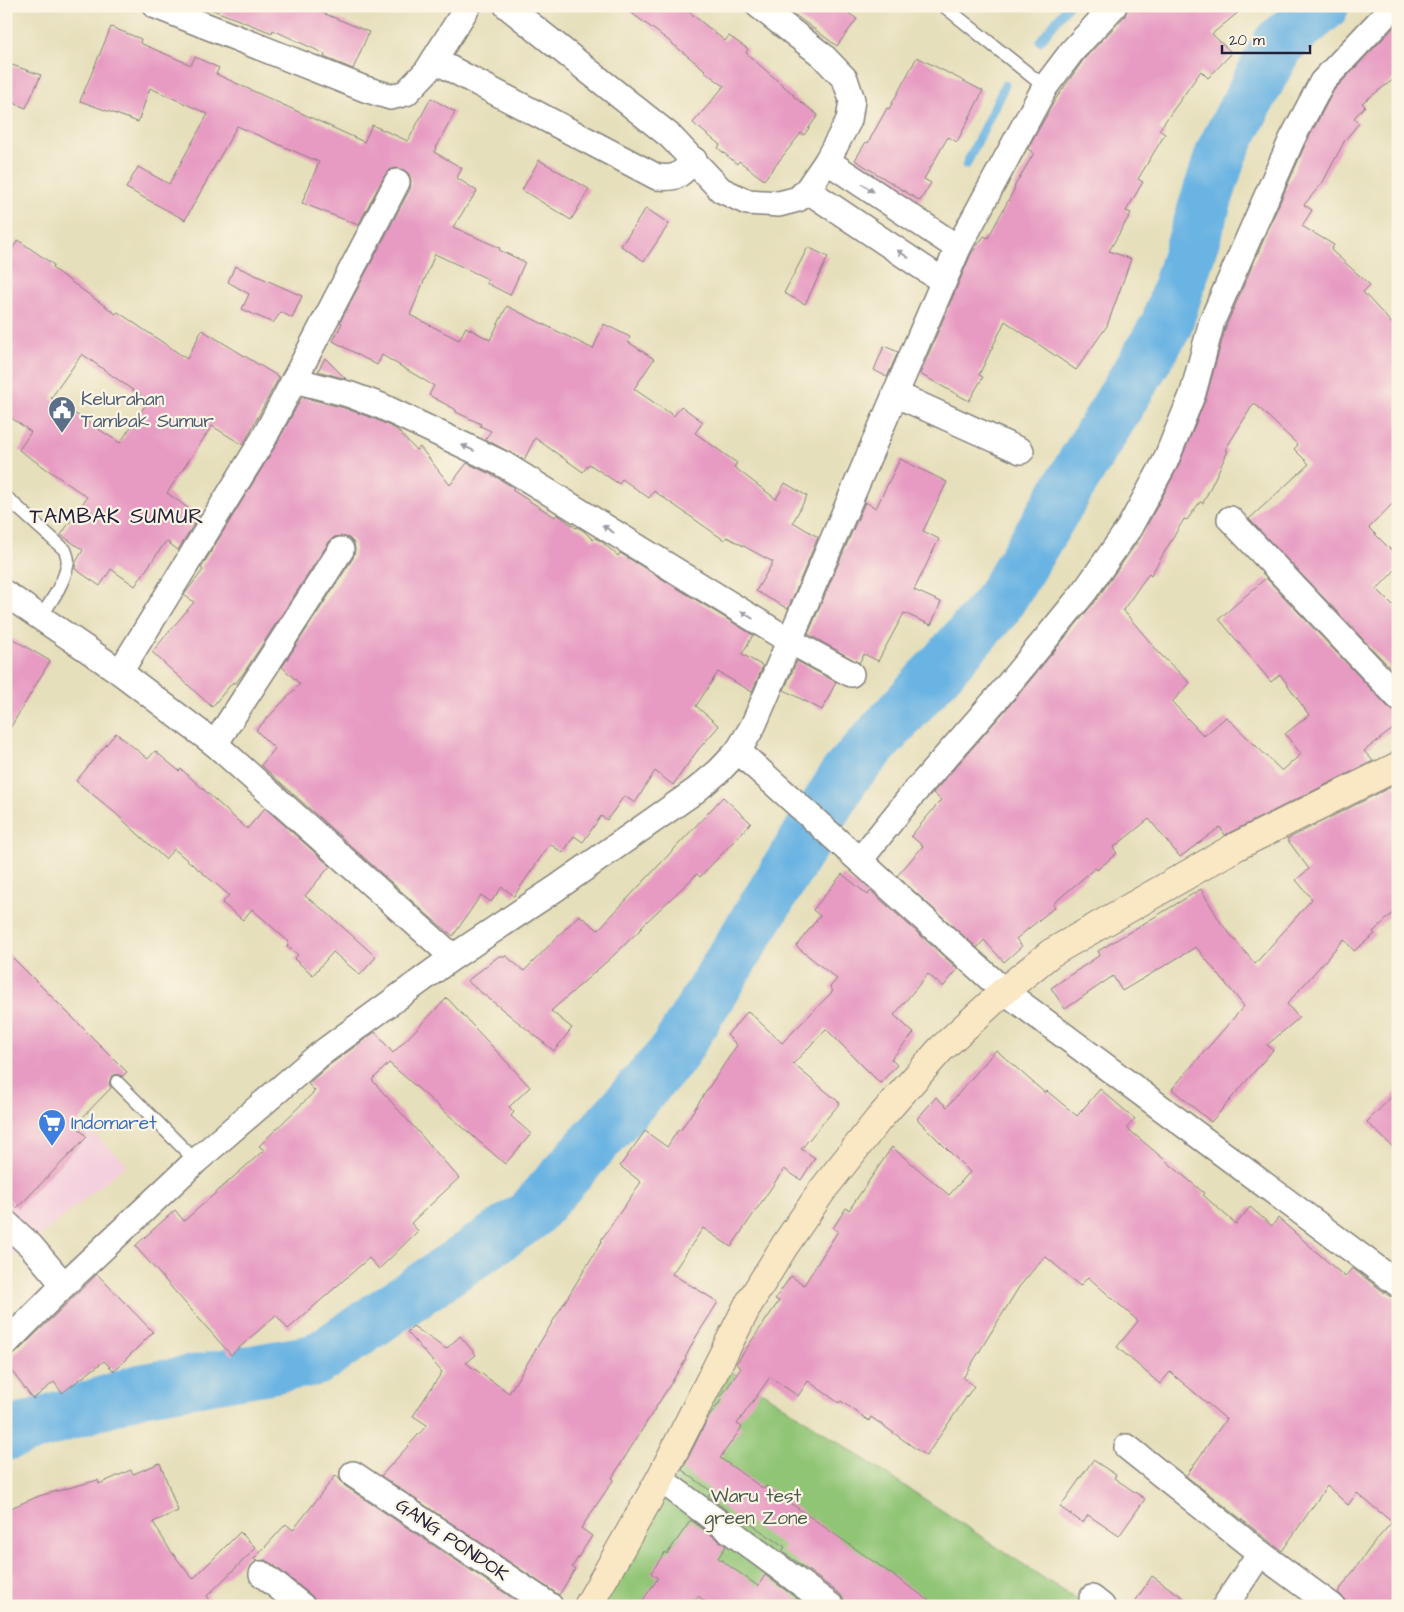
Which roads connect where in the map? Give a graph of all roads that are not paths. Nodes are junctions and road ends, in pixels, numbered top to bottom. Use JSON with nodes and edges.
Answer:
{"nodes":[{"id":1,"x":156,"y":6,"type":"edge"},
{"id":2,"x":468,"y":6,"type":"edge"},
{"id":3,"x":507,"y":6,"type":"edge"},
{"id":4,"x":758,"y":6,"type":"edge"},
{"id":5,"x":944,"y":6,"type":"edge"},
{"id":6,"x":1114,"y":6,"type":"edge"},
{"id":7,"x":1394,"y":6,"type":"edge"},
{"id":8,"x":434,"y":60,"type":"junction"},
{"id":9,"x":1045,"y":86,"type":"junction"},
{"id":10,"x":694,"y":160,"type":"junction"},
{"id":11,"x":827,"y":161,"type":"junction"},
{"id":12,"x":397,"y":182,"type":"dead end"},
{"id":13,"x":807,"y":190,"type":"junction"},
{"id":14,"x":958,"y":248,"type":"junction"},
{"id":15,"x":943,"y":281,"type":"junction"},
{"id":16,"x":294,"y":380,"type":"junction"},
{"id":17,"x":895,"y":394,"type":"junction"},
{"id":18,"x":1021,"y":451,"type":"dead end"},
{"id":19,"x":6,"y":496,"type":"edge"},
{"id":20,"x":1230,"y":519,"type":"dead end"},
{"id":21,"x":341,"y":550,"type":"dead end"},
{"id":22,"x":6,"y":594,"type":"edge"},
{"id":23,"x":41,"y":617,"type":"junction"},
{"id":24,"x":788,"y":640,"type":"junction"},
{"id":25,"x":120,"y":672,"type":"junction"},
{"id":26,"x":851,"y":674,"type":"dead end"},
{"id":27,"x":1398,"y":697,"type":"edge"},
{"id":28,"x":215,"y":744,"type":"junction"},
{"id":29,"x":738,"y":751,"type":"junction"},
{"id":30,"x":1398,"y":766,"type":"edge"},
{"id":31,"x":851,"y":853,"type":"junction"},
{"id":32,"x":453,"y":957,"type":"junction"},
{"id":33,"x":1004,"y":991,"type":"junction"},
{"id":34,"x":117,"y":1082,"type":"dead end"},
{"id":35,"x":196,"y":1161,"type":"junction"},
{"id":36,"x":6,"y":1222,"type":"edge"},
{"id":37,"x":61,"y":1280,"type":"junction"},
{"id":38,"x":1398,"y":1284,"type":"edge"},
{"id":39,"x":6,"y":1343,"type":"edge"},
{"id":40,"x":1127,"y":1446,"type":"dead end"},
{"id":41,"x":353,"y":1474,"type":"dead end"},
{"id":42,"x":660,"y":1479,"type":"junction"},
{"id":43,"x":1260,"y":1553,"type":"junction"},
{"id":44,"x":262,"y":1574,"type":"dead end"},
{"id":45,"x":302,"y":1606,"type":"edge"},
{"id":46,"x":550,"y":1606,"type":"edge"},
{"id":47,"x":588,"y":1606,"type":"edge"},
{"id":48,"x":831,"y":1606,"type":"edge"},
{"id":49,"x":1225,"y":1606,"type":"edge"},
{"id":50,"x":1332,"y":1606,"type":"edge"}],
"edges":[{"from":1,"to":8,"type":"street"},
{"from":2,"to":8,"type":"street"},
{"from":3,"to":10,"type":"street"},
{"from":4,"to":11,"type":"street"},
{"from":5,"to":9,"type":"lane"},
{"from":6,"to":9,"type":"street"},
{"from":7,"to":31,"type":"street"},
{"from":8,"to":10,"type":"street"},
{"from":9,"to":14,"type":"street"},
{"from":10,"to":13,"type":"street"},
{"from":11,"to":13,"type":"street"},
{"from":11,"to":14,"type":"street","one_way":true},
{"from":12,"to":16,"type":"street"},
{"from":15,"to":13,"type":"street","one_way":true},
{"from":14,"to":15,"type":"street"},
{"from":15,"to":17,"type":"street"},
{"from":24,"to":16,"type":"street","one_way":true},
{"from":16,"to":25,"type":"street"},
{"from":17,"to":18,"type":"street"},
{"from":17,"to":24,"type":"street"},
{"from":19,"to":23,"type":"lane"},
{"from":20,"to":27,"type":"street"},
{"from":21,"to":28,"type":"street"},
{"from":22,"to":23,"type":"street"},
{"from":23,"to":25,"type":"street"},
{"from":24,"to":26,"type":"street"},
{"from":24,"to":29,"type":"street"},
{"from":25,"to":28,"type":"street"},
{"from":28,"to":32,"type":"street"},
{"from":29,"to":31,"type":"street"},
{"from":29,"to":32,"type":"street"},
{"from":30,"to":33,"type":"street"},
{"from":31,"to":33,"type":"street"},
{"from":32,"to":35,"type":"street"},
{"from":33,"to":38,"type":"street"},
{"from":33,"to":42,"type":"street"},
{"from":34,"to":35,"type":"lane"},
{"from":35,"to":37,"type":"street"},
{"from":36,"to":37,"type":"street"},
{"from":37,"to":39,"type":"street"},
{"from":40,"to":43,"type":"street"},
{"from":41,"to":46,"type":"street","name":"GANG PONDOK"},
{"from":42,"to":47,"type":"street"},
{"from":42,"to":48,"type":"street"},
{"from":43,"to":49,"type":"street"},
{"from":43,"to":50,"type":"street"},
{"from":44,"to":45,"type":"street"}]}
